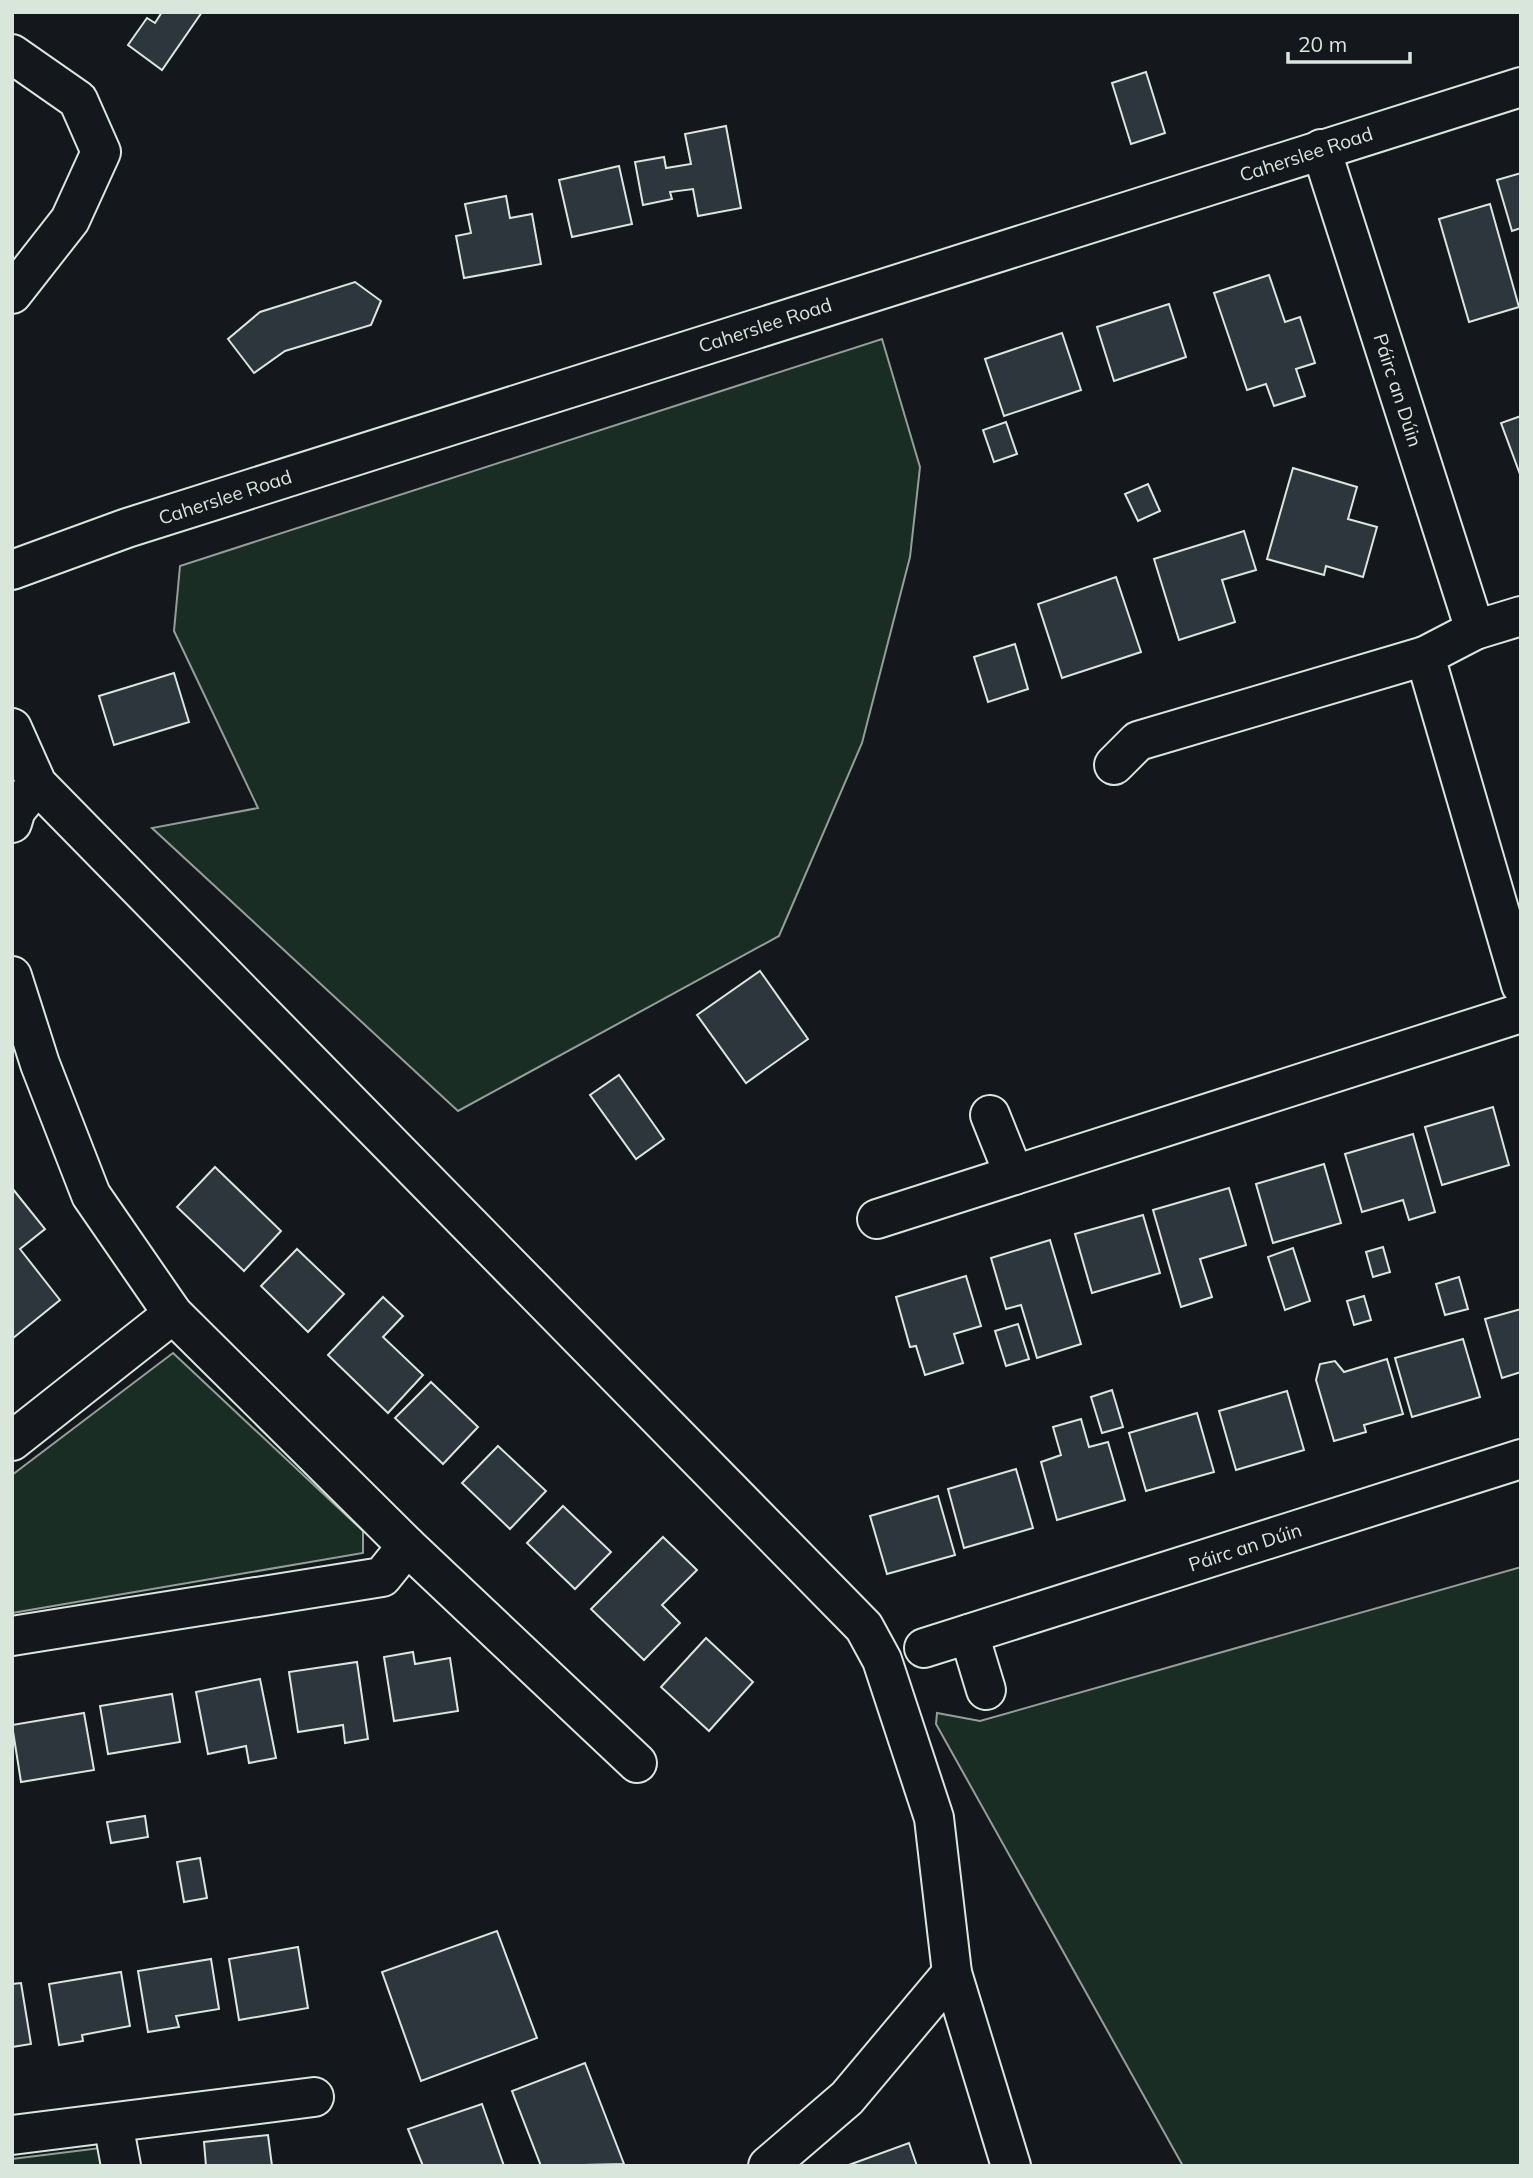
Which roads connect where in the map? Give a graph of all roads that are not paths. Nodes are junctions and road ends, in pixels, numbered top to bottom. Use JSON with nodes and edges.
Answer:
{"nodes":[{"id":1,"x":12,"y":54,"type":"edge"},
{"id":2,"x":1521,"y":87,"type":"edge"},
{"id":3,"x":1321,"y":149,"type":"junction"},
{"id":4,"x":12,"y":294,"type":"edge"},
{"id":5,"x":12,"y":570,"type":"edge"},
{"id":6,"x":1521,"y":616,"type":"edge"},
{"id":7,"x":1475,"y":630,"type":"junction"},
{"id":8,"x":1424,"y":656,"type":"junction"},
{"id":9,"x":12,"y":728,"type":"edge"},
{"id":10,"x":1114,"y":765,"type":"dead end"},
{"id":11,"x":37,"y":784,"type":"junction"},
{"id":12,"x":12,"y":823,"type":"edge"},
{"id":13,"x":12,"y":976,"type":"edge"},
{"id":14,"x":1521,"y":985,"type":"edge"},
{"id":15,"x":1521,"y":1013,"type":"edge"},
{"id":16,"x":990,"y":1115,"type":"dead end"},
{"id":17,"x":1014,"y":1175,"type":"junction"},
{"id":18,"x":877,"y":1219,"type":"dead end"},
{"id":19,"x":173,"y":1314,"type":"junction"},
{"id":20,"x":12,"y":1441,"type":"edge"},
{"id":21,"x":1521,"y":1459,"type":"edge"},
{"id":22,"x":407,"y":1546,"type":"junction"},
{"id":23,"x":969,"y":1634,"type":"junction"},
{"id":24,"x":12,"y":1636,"type":"edge"},
{"id":25,"x":924,"y":1648,"type":"dead end"},
{"id":26,"x":986,"y":1690,"type":"dead end"},
{"id":27,"x":638,"y":1763,"type":"dead end"},
{"id":28,"x":952,"y":1973,"type":"junction"},
{"id":29,"x":314,"y":2097,"type":"dead end"},
{"id":30,"x":113,"y":2123,"type":"junction"},
{"id":31,"x":12,"y":2135,"type":"edge"},
{"id":32,"x":121,"y":2166,"type":"edge"},
{"id":33,"x":768,"y":2166,"type":"edge"},
{"id":34,"x":1011,"y":2166,"type":"edge"}],
"edges":[{"from":1,"to":4,"type":"street"},
{"from":2,"to":3,"type":"street","name":"Caherslee Road"},
{"from":3,"to":5,"type":"street","name":"Caherslee Road"},
{"from":3,"to":7,"type":"street","name":"Páirc an Dúin"},
{"from":6,"to":7,"type":"street"},
{"from":7,"to":8,"type":"street"},
{"from":8,"to":10,"type":"street"},
{"from":8,"to":14,"type":"street"},
{"from":9,"to":11,"type":"street"},
{"from":11,"to":12,"type":"street"},
{"from":11,"to":28,"type":"street"},
{"from":13,"to":19,"type":"street"},
{"from":15,"to":17,"type":"street"},
{"from":16,"to":17,"type":"street"},
{"from":17,"to":18,"type":"street"},
{"from":19,"to":20,"type":"street"},
{"from":19,"to":22,"type":"street"},
{"from":21,"to":23,"type":"street","name":"Páirc an Dúin"},
{"from":22,"to":24,"type":"street"},
{"from":22,"to":27,"type":"street"},
{"from":23,"to":25,"type":"street","name":"Páirc an Dúin"},
{"from":23,"to":26,"type":"street"},
{"from":28,"to":33,"type":"street"},
{"from":28,"to":34,"type":"street"},
{"from":29,"to":30,"type":"street"},
{"from":30,"to":31,"type":"street"},
{"from":30,"to":32,"type":"street"}]}
